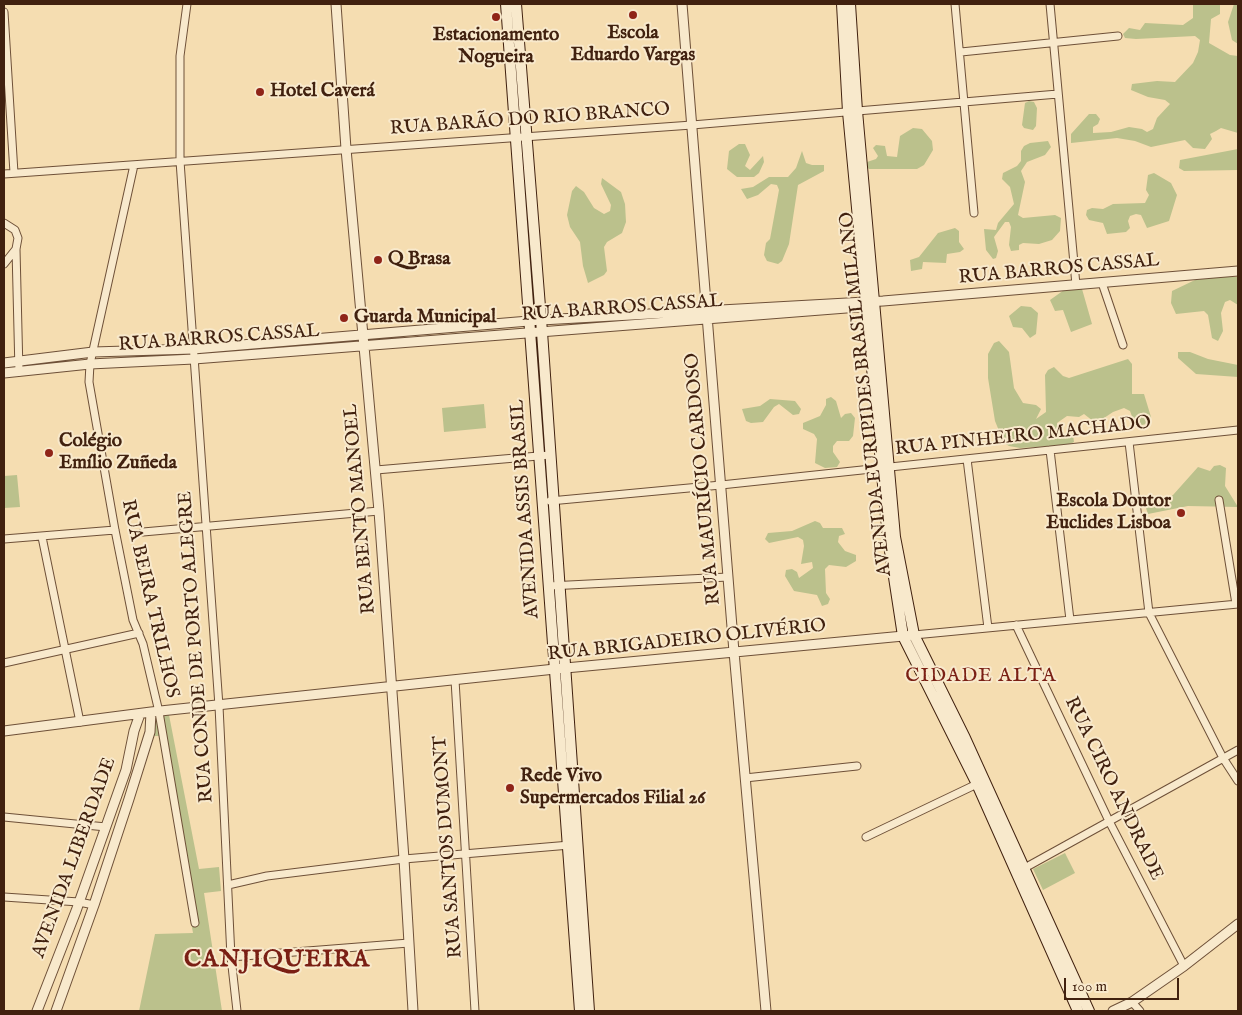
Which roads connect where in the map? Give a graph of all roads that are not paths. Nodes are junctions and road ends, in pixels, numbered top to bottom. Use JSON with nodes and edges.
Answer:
{"nodes":[{"id":1,"x":187,"y":4,"type":"edge"},
{"id":2,"x":336,"y":4,"type":"edge"},
{"id":3,"x":506,"y":4,"type":"edge"},
{"id":4,"x":516,"y":4,"type":"edge"},
{"id":5,"x":682,"y":4,"type":"edge"},
{"id":6,"x":842,"y":4,"type":"edge"},
{"id":7,"x":850,"y":4,"type":"edge"},
{"id":8,"x":955,"y":4,"type":"edge"},
{"id":9,"x":1050,"y":4,"type":"edge"},
{"id":10,"x":4,"y":12,"type":"edge"},
{"id":11,"x":1118,"y":36,"type":"dead end"},
{"id":12,"x":1053,"y":42,"type":"junction"},
{"id":13,"x":961,"y":52,"type":"junction"},
{"id":14,"x":1058,"y":94,"type":"junction"},
{"id":15,"x":965,"y":102,"type":"junction"},
{"id":16,"x":852,"y":111,"type":"junction"},
{"id":17,"x":692,"y":125,"type":"junction"},
{"id":18,"x":521,"y":136,"type":"junction"},
{"id":19,"x":346,"y":149,"type":"junction"},
{"id":20,"x":180,"y":161,"type":"junction"},
{"id":21,"x":134,"y":165,"type":"junction"},
{"id":22,"x":4,"y":174,"type":"edge"},
{"id":23,"x":14,"y":174,"type":"junction"},
{"id":24,"x":974,"y":213,"type":"dead end"},
{"id":25,"x":4,"y":223,"type":"edge"},
{"id":26,"x":16,"y":249,"type":"junction"},
{"id":27,"x":4,"y":264,"type":"edge"},
{"id":28,"x":531,"y":267,"type":"junction"},
{"id":29,"x":1238,"y":271,"type":"edge"},
{"id":30,"x":1102,"y":283,"type":"junction"},
{"id":31,"x":1076,"y":285,"type":"junction"},
{"id":32,"x":873,"y":302,"type":"junction"},
{"id":33,"x":630,"y":315,"type":"junction"},
{"id":34,"x":706,"y":315,"type":"junction"},
{"id":35,"x":541,"y":320,"type":"junction"},
{"id":36,"x":630,"y":325,"type":"junction"},
{"id":37,"x":529,"y":327,"type":"junction"},
{"id":38,"x":542,"y":332,"type":"junction"},
{"id":39,"x":362,"y":334,"type":"junction"},
{"id":40,"x":1124,"y":345,"type":"dead end"},
{"id":41,"x":364,"y":346,"type":"junction"},
{"id":42,"x":193,"y":349,"type":"junction"},
{"id":43,"x":93,"y":352,"type":"junction"},
{"id":44,"x":194,"y":359,"type":"junction"},
{"id":45,"x":18,"y":362,"type":"junction"},
{"id":46,"x":4,"y":363,"type":"edge"},
{"id":47,"x":90,"y":364,"type":"junction"},
{"id":48,"x":19,"y":372,"type":"junction"},
{"id":49,"x":4,"y":373,"type":"edge"},
{"id":50,"x":1238,"y":430,"type":"edge"},
{"id":51,"x":1129,"y":442,"type":"junction"},
{"id":52,"x":1050,"y":450,"type":"junction"},
{"id":53,"x":545,"y":456,"type":"junction"},
{"id":54,"x":967,"y":459,"type":"junction"},
{"id":55,"x":885,"y":468,"type":"junction"},
{"id":56,"x":376,"y":470,"type":"junction"},
{"id":57,"x":721,"y":485,"type":"junction"},
{"id":58,"x":1219,"y":500,"type":"dead end"},
{"id":59,"x":549,"y":501,"type":"junction"},
{"id":60,"x":379,"y":511,"type":"junction"},
{"id":61,"x":206,"y":525,"type":"junction"},
{"id":62,"x":114,"y":530,"type":"junction"},
{"id":63,"x":143,"y":532,"type":"dead end"},
{"id":64,"x":42,"y":537,"type":"junction"},
{"id":65,"x":4,"y":539,"type":"edge"},
{"id":66,"x":728,"y":577,"type":"junction"},
{"id":67,"x":554,"y":586,"type":"junction"},
{"id":68,"x":1237,"y":604,"type":"edge"},
{"id":69,"x":1149,"y":613,"type":"junction"},
{"id":70,"x":1070,"y":620,"type":"junction"},
{"id":71,"x":1016,"y":625,"type":"junction"},
{"id":72,"x":988,"y":628,"type":"junction"},
{"id":73,"x":139,"y":633,"type":"junction"},
{"id":74,"x":909,"y":636,"type":"junction"},
{"id":75,"x":65,"y":651,"type":"junction"},
{"id":76,"x":734,"y":652,"type":"junction"},
{"id":77,"x":4,"y":663,"type":"edge"},
{"id":78,"x":560,"y":669,"type":"junction"},
{"id":79,"x":455,"y":680,"type":"junction"},
{"id":80,"x":390,"y":687,"type":"junction"},
{"id":81,"x":219,"y":706,"type":"junction"},
{"id":82,"x":155,"y":712,"type":"junction"},
{"id":83,"x":140,"y":714,"type":"junction"},
{"id":84,"x":80,"y":722,"type":"junction"},
{"id":85,"x":4,"y":730,"type":"edge"},
{"id":86,"x":961,"y":740,"type":"junction"},
{"id":87,"x":1238,"y":750,"type":"edge"},
{"id":88,"x":1223,"y":758,"type":"junction"},
{"id":89,"x":857,"y":766,"type":"dead end"},
{"id":90,"x":745,"y":778,"type":"junction"},
{"id":91,"x":1238,"y":781,"type":"edge"},
{"id":92,"x":977,"y":784,"type":"junction"},
{"id":93,"x":117,"y":795,"type":"junction"},
{"id":94,"x":129,"y":799,"type":"junction"},
{"id":95,"x":4,"y":817,"type":"edge"},
{"id":96,"x":1109,"y":821,"type":"junction"},
{"id":97,"x":106,"y":827,"type":"junction"},
{"id":98,"x":1002,"y":831,"type":"junction"},
{"id":99,"x":866,"y":837,"type":"dead end"},
{"id":100,"x":573,"y":844,"type":"junction"},
{"id":101,"x":465,"y":854,"type":"junction"},
{"id":102,"x":404,"y":859,"type":"junction"},
{"id":103,"x":1021,"y":870,"type":"junction"},
{"id":104,"x":228,"y":885,"type":"junction"},
{"id":105,"x":4,"y":897,"type":"edge"},
{"id":106,"x":79,"y":902,"type":"junction"},
{"id":107,"x":94,"y":905,"type":"junction"},
{"id":108,"x":578,"y":918,"type":"junction"},
{"id":109,"x":195,"y":923,"type":"dead end"},
{"id":110,"x":1238,"y":924,"type":"edge"},
{"id":111,"x":409,"y":943,"type":"junction"},
{"id":112,"x":231,"y":957,"type":"junction"},
{"id":113,"x":1062,"y":963,"type":"junction"},
{"id":114,"x":1184,"y":966,"type":"junction"},
{"id":115,"x":1132,"y":1002,"type":"junction"},
{"id":116,"x":37,"y":1011,"type":"edge"},
{"id":117,"x":56,"y":1011,"type":"edge"},
{"id":118,"x":237,"y":1011,"type":"edge"},
{"id":119,"x":413,"y":1011,"type":"edge"},
{"id":120,"x":475,"y":1011,"type":"edge"},
{"id":121,"x":580,"y":1011,"type":"edge"},
{"id":122,"x":589,"y":1011,"type":"edge"},
{"id":123,"x":766,"y":1011,"type":"edge"},
{"id":124,"x":1078,"y":1011,"type":"edge"},
{"id":125,"x":1089,"y":1011,"type":"edge"},
{"id":126,"x":1114,"y":1011,"type":"edge"},
{"id":127,"x":1140,"y":1011,"type":"edge"}],
"edges":[{"from":1,"to":20,"type":"street"},
{"from":2,"to":19,"type":"street","name":"RUA BENTO MANOEL"},
{"from":3,"to":18,"type":"main road","name":"AVENIDA ASSIS BRASIL"},
{"from":4,"to":18,"type":"main road","name":"AVENIDA ASSIS BRASIL"},
{"from":5,"to":17,"type":"street","name":"RUA MAURÍCIO CARDOSO"},
{"from":6,"to":16,"type":"main road","name":"AVENIDA EURIPIDES BRASIL MILANO"},
{"from":7,"to":16,"type":"main road","name":"AVENIDA EURIPIDES BRASIL MILANO"},
{"from":8,"to":13,"type":"street"},
{"from":9,"to":12,"type":"street"},
{"from":10,"to":23,"type":"street"},
{"from":11,"to":12,"type":"street"},
{"from":12,"to":13,"type":"street"},
{"from":12,"to":14,"type":"street"},
{"from":13,"to":15,"type":"street"},
{"from":14,"to":15,"type":"street","name":"RUA BARÃO DO RIO BRANCO"},
{"from":14,"to":31,"type":"street"},
{"from":15,"to":16,"type":"street","name":"RUA BARÃO DO RIO BRANCO"},
{"from":15,"to":24,"type":"street"},
{"from":16,"to":17,"type":"street","name":"RUA BARÃO DO RIO BRANCO"},
{"from":16,"to":32,"type":"main road","name":"AVENIDA EURIPIDES BRASIL MILANO"},
{"from":17,"to":18,"type":"street","name":"RUA BARÃO DO RIO BRANCO"},
{"from":17,"to":34,"type":"street","name":"RUA MAURÍCIO CARDOSO"},
{"from":18,"to":19,"type":"street","name":"RUA BARÃO DO RIO BRANCO"},
{"from":18,"to":28,"type":"main road","name":"AVENIDA ASSIS BRASIL"},
{"from":19,"to":20,"type":"street","name":"RUA BARÃO DO RIO BRANCO"},
{"from":19,"to":39,"type":"street","name":"RUA BENTO MANOEL"},
{"from":20,"to":21,"type":"street","name":"RUA BARÃO DO RIO BRANCO"},
{"from":20,"to":42,"type":"street","name":"RUA CONDE DE PORTO ALEGRE"},
{"from":21,"to":23,"type":"street","name":"RUA BARÃO DO RIO BRANCO"},
{"from":21,"to":43,"type":"street","name":"RUA BEIRA TRILHOS"},
{"from":22,"to":23,"type":"street","name":"RUA BARÃO DO RIO BRANCO"},
{"from":25,"to":26,"type":"street"},
{"from":26,"to":27,"type":"street"},
{"from":26,"to":45,"type":"street"},
{"from":28,"to":35,"type":"main road","name":"AVENIDA ASSIS BRASIL"},
{"from":28,"to":37,"type":"main road","name":"AVENIDA ASSIS BRASIL"},
{"from":29,"to":30,"type":"street","name":"RUA BARROS CASSAL"},
{"from":30,"to":31,"type":"street","name":"RUA BARROS CASSAL"},
{"from":30,"to":40,"type":"street"},
{"from":31,"to":32,"type":"street","name":"RUA BARROS CASSAL"},
{"from":32,"to":34,"type":"street","name":"RUA BARROS CASSAL"},
{"from":32,"to":55,"type":"main road","name":"AVENIDA EURIPIDES BRASIL MILANO"},
{"from":33,"to":34,"type":"street","name":"RUA BARROS CASSAL"},
{"from":33,"to":35,"type":"street","name":"RUA BARROS CASSAL"},
{"from":33,"to":36,"type":"street"},
{"from":34,"to":36,"type":"street","name":"RUA BARROS CASSAL"},
{"from":34,"to":57,"type":"street","name":"RUA MAURÍCIO CARDOSO"},
{"from":35,"to":37,"type":"street","name":"RUA BARROS CASSAL"},
{"from":35,"to":38,"type":"main road","name":"AVENIDA ASSIS BRASIL"},
{"from":36,"to":38,"type":"street","name":"RUA BARROS CASSAL"},
{"from":37,"to":38,"type":"street","name":"RUA BARROS CASSAL"},
{"from":37,"to":39,"type":"street","name":"RUA BARROS CASSAL"},
{"from":37,"to":41,"type":"street","name":"RUA BARROS CASSAL"},
{"from":37,"to":53,"type":"main road","name":"AVENIDA ASSIS BRASIL"},
{"from":38,"to":53,"type":"main road","name":"AVENIDA ASSIS BRASIL"},
{"from":39,"to":41,"type":"street","name":"RUA BENTO MANOEL"},
{"from":39,"to":42,"type":"street","name":"RUA BARROS CASSAL"},
{"from":41,"to":44,"type":"street","name":"RUA BARROS CASSAL"},
{"from":41,"to":56,"type":"street","name":"RUA BENTO MANOEL"},
{"from":42,"to":43,"type":"street","name":"RUA BARROS CASSAL"},
{"from":42,"to":44,"type":"street","name":"RUA CONDE DE PORTO ALEGRE"},
{"from":43,"to":45,"type":"street","name":"RUA BARROS CASSAL"},
{"from":43,"to":47,"type":"street","name":"RUA BEIRA TRILHOS"},
{"from":44,"to":47,"type":"street","name":"RUA BARROS CASSAL"},
{"from":44,"to":61,"type":"street","name":"RUA CONDE DE PORTO ALEGRE"},
{"from":45,"to":46,"type":"street","name":"RUA BARROS CASSAL"},
{"from":45,"to":48,"type":"street"},
{"from":47,"to":48,"type":"street","name":"RUA BARROS CASSAL"},
{"from":47,"to":62,"type":"street","name":"RUA BEIRA TRILHOS"},
{"from":48,"to":49,"type":"street","name":"RUA BARROS CASSAL"},
{"from":50,"to":51,"type":"street","name":"RUA PINHEIRO MACHADO"},
{"from":51,"to":52,"type":"street","name":"RUA PINHEIRO MACHADO"},
{"from":51,"to":69,"type":"street"},
{"from":52,"to":54,"type":"street","name":"RUA PINHEIRO MACHADO"},
{"from":52,"to":70,"type":"street"},
{"from":53,"to":56,"type":"street"},
{"from":53,"to":59,"type":"main road","name":"AVENIDA ASSIS BRASIL"},
{"from":54,"to":55,"type":"street","name":"RUA PINHEIRO MACHADO"},
{"from":54,"to":72,"type":"street"},
{"from":55,"to":57,"type":"street","name":"RUA PINHEIRO MACHADO"},
{"from":55,"to":74,"type":"main road","name":"AVENIDA EURIPIDES BRASIL MILANO"},
{"from":56,"to":60,"type":"street","name":"RUA BENTO MANOEL"},
{"from":57,"to":59,"type":"street","name":"RUA PINHEIRO MACHADO"},
{"from":57,"to":66,"type":"street","name":"RUA MAURÍCIO CARDOSO"},
{"from":58,"to":68,"type":"street"},
{"from":59,"to":67,"type":"main road","name":"AVENIDA ASSIS BRASIL"},
{"from":60,"to":61,"type":"street"},
{"from":60,"to":80,"type":"street","name":"RUA BENTO MANOEL"},
{"from":61,"to":63,"type":"street"},
{"from":61,"to":81,"type":"street","name":"RUA CONDE DE PORTO ALEGRE"},
{"from":62,"to":64,"type":"street"},
{"from":62,"to":73,"type":"street","name":"RUA BEIRA TRILHOS"},
{"from":64,"to":65,"type":"street"},
{"from":64,"to":75,"type":"street"},
{"from":66,"to":67,"type":"street"},
{"from":66,"to":76,"type":"street","name":"RUA MAURÍCIO CARDOSO"},
{"from":67,"to":78,"type":"main road","name":"AVENIDA ASSIS BRASIL"},
{"from":68,"to":69,"type":"street","name":"RUA BRIGADEIRO OLIVÉRIO"},
{"from":69,"to":70,"type":"street","name":"RUA BRIGADEIRO OLIVÉRIO"},
{"from":69,"to":88,"type":"street"},
{"from":70,"to":71,"type":"street","name":"RUA BRIGADEIRO OLIVÉRIO"},
{"from":71,"to":72,"type":"street","name":"RUA BRIGADEIRO OLIVÉRIO"},
{"from":71,"to":96,"type":"street","name":"RUA CIRO ANDRADE"},
{"from":72,"to":74,"type":"street","name":"RUA BRIGADEIRO OLIVÉRIO"},
{"from":73,"to":75,"type":"street"},
{"from":73,"to":82,"type":"street","name":"RUA BEIRA TRILHOS"},
{"from":74,"to":76,"type":"street","name":"RUA BRIGADEIRO OLIVÉRIO"},
{"from":74,"to":86,"type":"main road","name":"AVENIDA EURIPIDES BRASIL MILANO"},
{"from":75,"to":77,"type":"street"},
{"from":75,"to":84,"type":"street"},
{"from":76,"to":78,"type":"street","name":"RUA BRIGADEIRO OLIVÉRIO"},
{"from":76,"to":90,"type":"street","name":"RUA MAURÍCIO CARDOSO"},
{"from":78,"to":79,"type":"street","name":"RUA BRIGADEIRO OLIVÉRIO"},
{"from":78,"to":100,"type":"main road","name":"AVENIDA ASSIS BRASIL"},
{"from":79,"to":80,"type":"street","name":"RUA BRIGADEIRO OLIVÉRIO"},
{"from":79,"to":101,"type":"street","name":"RUA SANTOS DUMONT"},
{"from":80,"to":81,"type":"street","name":"RUA BRIGADEIRO OLIVÉRIO"},
{"from":80,"to":102,"type":"street","name":"RUA BENTO MANOEL"},
{"from":81,"to":82,"type":"street","name":"RUA BRIGADEIRO OLIVÉRIO"},
{"from":81,"to":104,"type":"street","name":"RUA CONDE DE PORTO ALEGRE"},
{"from":82,"to":83,"type":"street","name":"RUA BRIGADEIRO OLIVÉRIO"},
{"from":82,"to":94,"type":"street","name":"AVENIDA LIBERDADE"},
{"from":82,"to":109,"type":"street","name":"RUA BEIRA TRILHOS"},
{"from":83,"to":84,"type":"street","name":"RUA BRIGADEIRO OLIVÉRIO"},
{"from":83,"to":93,"type":"street","name":"AVENIDA LIBERDADE"},
{"from":84,"to":85,"type":"street","name":"RUA BRIGADEIRO OLIVÉRIO"},
{"from":86,"to":92,"type":"main road","name":"AVENIDA EURIPIDES BRASIL MILANO"},
{"from":86,"to":98,"type":"main road","name":"AVENIDA EURIPIDES BRASIL MILANO"},
{"from":87,"to":88,"type":"street"},
{"from":88,"to":91,"type":"street"},
{"from":88,"to":96,"type":"street"},
{"from":89,"to":90,"type":"street"},
{"from":90,"to":123,"type":"street","name":"RUA MAURÍCIO CARDOSO"},
{"from":92,"to":98,"type":"main road","name":"AVENIDA EURIPIDES BRASIL MILANO"},
{"from":92,"to":99,"type":"street"},
{"from":93,"to":94,"type":"street"},
{"from":93,"to":97,"type":"street","name":"AVENIDA LIBERDADE"},
{"from":94,"to":107,"type":"street","name":"AVENIDA LIBERDADE"},
{"from":95,"to":97,"type":"street"},
{"from":96,"to":103,"type":"street"},
{"from":96,"to":114,"type":"street","name":"RUA CIRO ANDRADE"},
{"from":97,"to":106,"type":"street","name":"AVENIDA LIBERDADE"},
{"from":98,"to":103,"type":"main road","name":"AVENIDA EURIPIDES BRASIL MILANO"},
{"from":100,"to":101,"type":"street"},
{"from":100,"to":108,"type":"main road","name":"AVENIDA ASSIS BRASIL"},
{"from":101,"to":102,"type":"street"},
{"from":101,"to":120,"type":"street","name":"RUA SANTOS DUMONT"},
{"from":102,"to":104,"type":"street"},
{"from":102,"to":111,"type":"street","name":"RUA BENTO MANOEL"},
{"from":103,"to":113,"type":"main road","name":"AVENIDA EURIPIDES BRASIL MILANO"},
{"from":104,"to":112,"type":"street","name":"RUA CONDE DE PORTO ALEGRE"},
{"from":105,"to":106,"type":"street"},
{"from":106,"to":107,"type":"street"},
{"from":106,"to":116,"type":"street","name":"AVENIDA LIBERDADE"},
{"from":107,"to":117,"type":"street","name":"AVENIDA LIBERDADE"},
{"from":108,"to":121,"type":"main road","name":"AVENIDA ASSIS BRASIL"},
{"from":108,"to":122,"type":"main road","name":"AVENIDA ASSIS BRASIL"},
{"from":110,"to":114,"type":"street"},
{"from":111,"to":112,"type":"street"},
{"from":111,"to":119,"type":"street","name":"RUA BENTO MANOEL"},
{"from":112,"to":118,"type":"street","name":"RUA CONDE DE PORTO ALEGRE"},
{"from":113,"to":124,"type":"main road","name":"AVENIDA EURIPIDES BRASIL MILANO"},
{"from":113,"to":125,"type":"main road","name":"AVENIDA EURIPIDES BRASIL MILANO"},
{"from":114,"to":115,"type":"street"},
{"from":115,"to":126,"type":"street"},
{"from":115,"to":127,"type":"street"}]}
